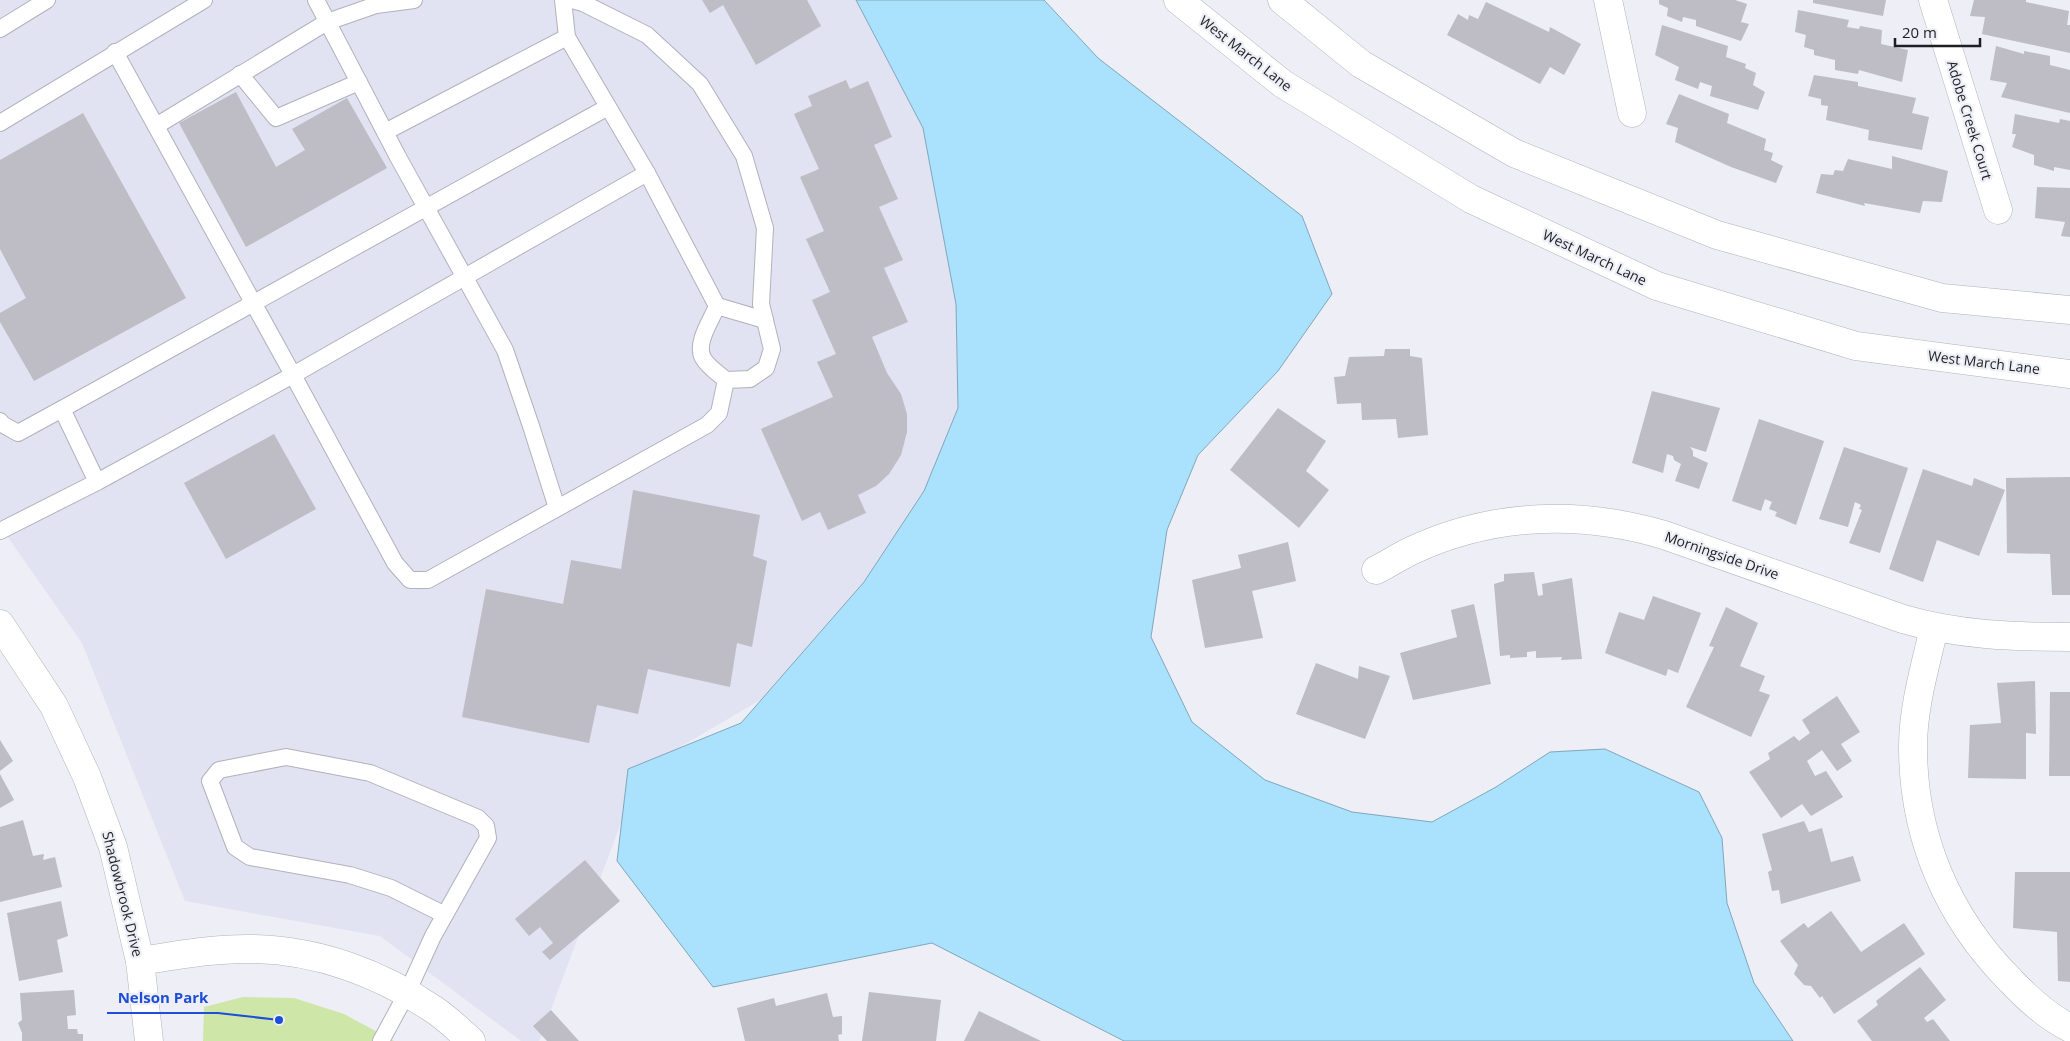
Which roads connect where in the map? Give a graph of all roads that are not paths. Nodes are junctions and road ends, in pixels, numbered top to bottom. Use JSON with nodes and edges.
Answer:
{"nodes":[{"id":1,"x":47,"y":0,"type":"edge"},
{"id":2,"x":204,"y":0,"type":"edge"},
{"id":3,"x":316,"y":0,"type":"edge"},
{"id":4,"x":414,"y":0,"type":"edge"},
{"id":5,"x":563,"y":0,"type":"edge"},
{"id":6,"x":572,"y":0,"type":"edge"},
{"id":7,"x":1178,"y":0,"type":"edge"},
{"id":8,"x":1282,"y":0,"type":"edge"},
{"id":9,"x":1608,"y":0,"type":"edge"},
{"id":10,"x":1933,"y":0,"type":"edge"},
{"id":11,"x":327,"y":22,"type":"junction"},
{"id":12,"x":0,"y":29,"type":"edge"},
{"id":13,"x":567,"y":37,"type":"junction"},
{"id":14,"x":115,"y":52,"type":"junction"},
{"id":15,"x":240,"y":74,"type":"junction"},
{"id":16,"x":359,"y":82,"type":"junction"},
{"id":17,"x":608,"y":107,"type":"junction"},
{"id":18,"x":1632,"y":113,"type":"dead end"},
{"id":19,"x":0,"y":123,"type":"edge"},
{"id":20,"x":156,"y":126,"type":"junction"},
{"id":21,"x":385,"y":132,"type":"junction"},
{"id":22,"x":647,"y":173,"type":"junction"},
{"id":23,"x":427,"y":209,"type":"junction"},
{"id":24,"x":1998,"y":210,"type":"dead end"},
{"id":25,"x":465,"y":276,"type":"junction"},
{"id":26,"x":254,"y":304,"type":"junction"},
{"id":27,"x":716,"y":306,"type":"junction"},
{"id":28,"x":2070,"y":310,"type":"edge"},
{"id":29,"x":764,"y":320,"type":"junction"},
{"id":30,"x":2070,"y":374,"type":"edge"},
{"id":31,"x":293,"y":376,"type":"junction"},
{"id":32,"x":726,"y":380,"type":"junction"},
{"id":33,"x":62,"y":410,"type":"junction"},
{"id":34,"x":0,"y":421,"type":"edge"},
{"id":35,"x":97,"y":482,"type":"junction"},
{"id":36,"x":556,"y":508,"type":"junction"},
{"id":37,"x":0,"y":531,"type":"edge"},
{"id":38,"x":1376,"y":570,"type":"dead end"},
{"id":39,"x":0,"y":624,"type":"edge"},
{"id":40,"x":1934,"y":628,"type":"junction"},
{"id":41,"x":2070,"y":637,"type":"edge"},
{"id":42,"x":445,"y":915,"type":"junction"},
{"id":43,"x":140,"y":961,"type":"junction"},
{"id":44,"x":407,"y":993,"type":"junction"},
{"id":45,"x":2070,"y":1028,"type":"edge"},
{"id":46,"x":148,"y":1041,"type":"edge"},
{"id":47,"x":381,"y":1041,"type":"edge"},
{"id":48,"x":471,"y":1041,"type":"edge"}],
"edges":[{"from":1,"to":12,"type":"lane"},
{"from":2,"to":14,"type":"lane"},
{"from":3,"to":11,"type":"lane"},
{"from":4,"to":11,"type":"lane"},
{"from":5,"to":13,"type":"lane"},
{"from":6,"to":29,"type":"lane"},
{"from":7,"to":30,"type":"street","name":"West March Lane"},
{"from":8,"to":28,"type":"street"},
{"from":9,"to":18,"type":"street"},
{"from":10,"to":24,"type":"street","name":"Adobe Creek Court"},
{"from":11,"to":15,"type":"lane"},
{"from":11,"to":16,"type":"lane"},
{"from":13,"to":17,"type":"lane"},
{"from":13,"to":21,"type":"lane"},
{"from":14,"to":19,"type":"lane"},
{"from":14,"to":20,"type":"lane"},
{"from":15,"to":16,"type":"lane"},
{"from":15,"to":20,"type":"lane"},
{"from":16,"to":21,"type":"lane"},
{"from":17,"to":22,"type":"lane"},
{"from":17,"to":23,"type":"lane"},
{"from":20,"to":26,"type":"lane"},
{"from":21,"to":23,"type":"lane"},
{"from":22,"to":25,"type":"lane"},
{"from":22,"to":27,"type":"lane"},
{"from":23,"to":25,"type":"lane"},
{"from":23,"to":26,"type":"lane"},
{"from":25,"to":31,"type":"lane"},
{"from":25,"to":36,"type":"lane"},
{"from":26,"to":31,"type":"lane"},
{"from":26,"to":33,"type":"lane"},
{"from":27,"to":29,"type":"lane"},
{"from":27,"to":32,"type":"lane"},
{"from":29,"to":32,"type":"lane"},
{"from":31,"to":35,"type":"lane"},
{"from":31,"to":36,"type":"lane"},
{"from":32,"to":36,"type":"lane"},
{"from":33,"to":34,"type":"lane"},
{"from":33,"to":35,"type":"lane"},
{"from":35,"to":37,"type":"lane"},
{"from":38,"to":40,"type":"street","name":"Morningside Drive"},
{"from":39,"to":43,"type":"street","name":"Shadowbrook Drive"},
{"from":40,"to":41,"type":"street","name":"Morningside Drive"},
{"from":40,"to":45,"type":"street"},
{"from":42,"to":42,"type":"lane"},
{"from":42,"to":44,"type":"lane"},
{"from":43,"to":44,"type":"street"},
{"from":43,"to":46,"type":"street","name":"Shadowbrook Drive"},
{"from":44,"to":47,"type":"lane"},
{"from":44,"to":48,"type":"street"}]}
